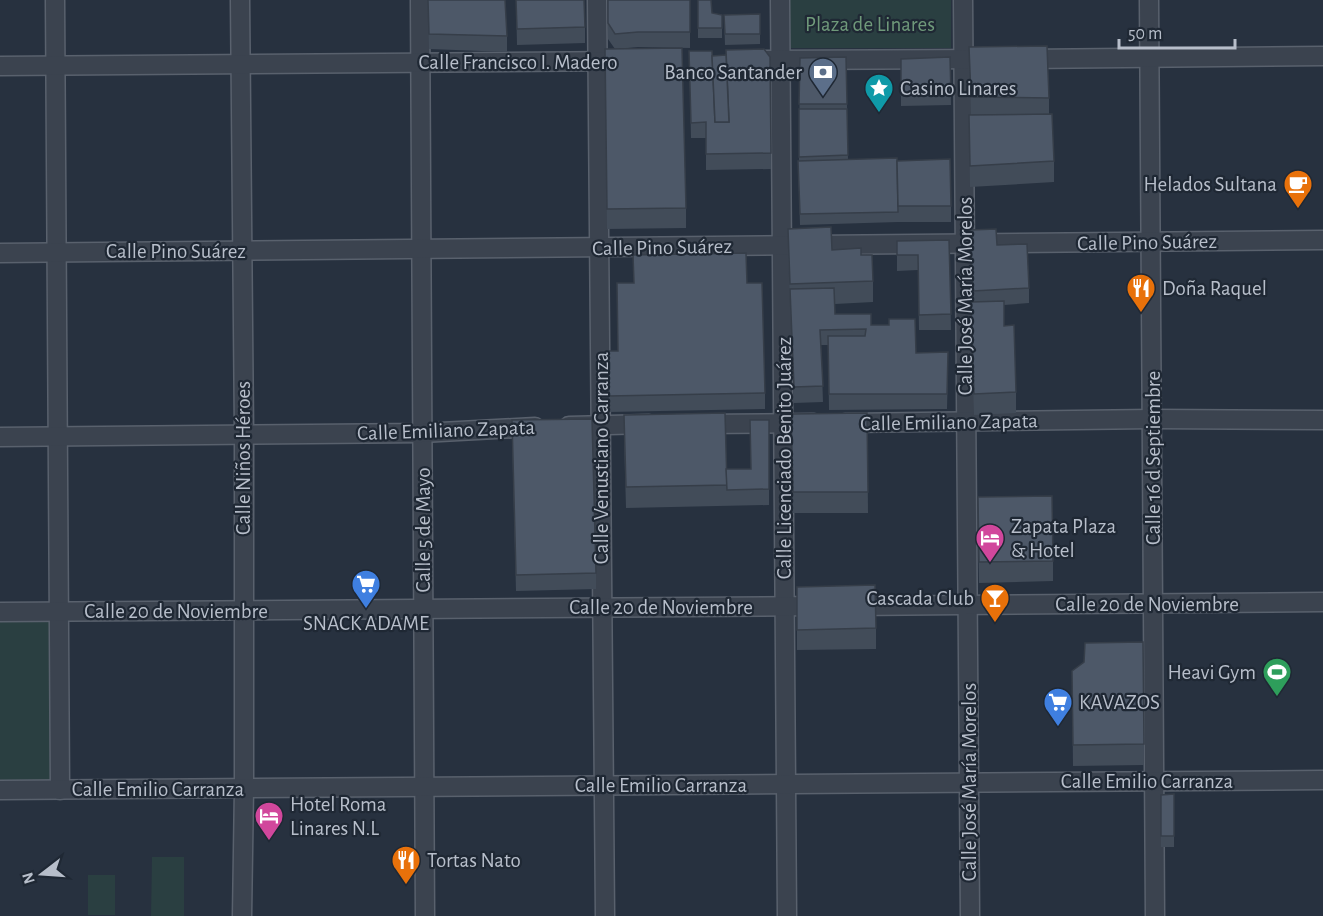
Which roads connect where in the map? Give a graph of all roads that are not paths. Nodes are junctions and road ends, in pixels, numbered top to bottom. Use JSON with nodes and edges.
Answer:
{"nodes":[{"id":1,"x":56,"y":0,"type":"edge"},
{"id":2,"x":240,"y":0,"type":"edge"},
{"id":3,"x":420,"y":0,"type":"edge"},
{"id":4,"x":597,"y":0,"type":"edge"},
{"id":5,"x":780,"y":0,"type":"edge"},
{"id":6,"x":963,"y":0,"type":"edge"},
{"id":7,"x":1149,"y":0,"type":"edge"},
{"id":8,"x":1323,"y":56,"type":"edge"},
{"id":9,"x":1150,"y":58,"type":"junction"},
{"id":10,"x":963,"y":59,"type":"junction"},
{"id":11,"x":780,"y":60,"type":"junction"},
{"id":12,"x":644,"y":61,"type":"edge"},
{"id":13,"x":723,"y":61,"type":"edge"},
{"id":14,"x":598,"y":62,"type":"junction"},
{"id":15,"x":421,"y":63,"type":"junction"},
{"id":16,"x":241,"y":64,"type":"junction"},
{"id":17,"x":56,"y":65,"type":"junction"},
{"id":18,"x":0,"y":66,"type":"edge"},
{"id":19,"x":1323,"y":240,"type":"edge"},
{"id":20,"x":1151,"y":242,"type":"junction"},
{"id":21,"x":965,"y":244,"type":"junction"},
{"id":22,"x":782,"y":245,"type":"junction"},
{"id":23,"x":600,"y":247,"type":"junction"},
{"id":24,"x":422,"y":249,"type":"junction"},
{"id":25,"x":243,"y":250,"type":"junction"},
{"id":26,"x":57,"y":252,"type":"junction"},
{"id":27,"x":0,"y":253,"type":"edge"},
{"id":28,"x":1153,"y":419,"type":"junction"},
{"id":29,"x":1323,"y":420,"type":"edge"},
{"id":30,"x":965,"y":421,"type":"junction"},
{"id":31,"x":783,"y":423,"type":"junction"},
{"id":32,"x":601,"y":424,"type":"junction"},
{"id":33,"x":422,"y":433,"type":"junction"},
{"id":34,"x":244,"y":434,"type":"junction"},
{"id":35,"x":0,"y":436,"type":"edge"},
{"id":36,"x":58,"y":436,"type":"junction"},
{"id":37,"x":1323,"y":602,"type":"edge"},
{"id":38,"x":1153,"y":603,"type":"junction"},
{"id":39,"x":968,"y":605,"type":"junction"},
{"id":40,"x":785,"y":606,"type":"junction"},
{"id":41,"x":602,"y":608,"type":"junction"},
{"id":42,"x":423,"y":609,"type":"junction"},
{"id":43,"x":243,"y":610,"type":"junction"},
{"id":44,"x":0,"y":612,"type":"edge"},
{"id":45,"x":59,"y":612,"type":"junction"},
{"id":46,"x":1323,"y":780,"type":"edge"},
{"id":47,"x":1155,"y":781,"type":"junction"},
{"id":48,"x":969,"y":783,"type":"junction"},
{"id":49,"x":786,"y":784,"type":"junction"},
{"id":50,"x":604,"y":786,"type":"junction"},
{"id":51,"x":424,"y":787,"type":"junction"},
{"id":52,"x":244,"y":788,"type":"junction"},
{"id":53,"x":0,"y":790,"type":"edge"},
{"id":54,"x":60,"y":790,"type":"junction"},
{"id":55,"x":242,"y":916,"type":"edge"},
{"id":56,"x":425,"y":916,"type":"edge"},
{"id":57,"x":605,"y":916,"type":"edge"},
{"id":58,"x":787,"y":916,"type":"edge"},
{"id":59,"x":970,"y":916,"type":"edge"},
{"id":60,"x":1155,"y":916,"type":"edge"}],
"edges":[{"from":1,"to":17,"type":"street"},
{"from":2,"to":16,"type":"street","name":"Calle Niños Héroes"},
{"from":3,"to":15,"type":"street","name":"Calle 5 de Mayo"},
{"from":4,"to":14,"type":"street","name":"Calle Venustiano Carranza"},
{"from":5,"to":11,"type":"street","name":"Calle Licenciado Benito Juárez"},
{"from":6,"to":10,"type":"street","name":"Calle José María Morelos"},
{"from":7,"to":9,"type":"street","name":"Calle 16 d Septiembre"},
{"from":8,"to":9,"type":"street"},
{"from":9,"to":10,"type":"street"},
{"from":9,"to":20,"type":"street","name":"Calle 16 d Septiembre"},
{"from":10,"to":11,"type":"street"},
{"from":10,"to":21,"type":"street","name":"Calle José María Morelos"},
{"from":11,"to":13,"type":"street"},
{"from":11,"to":22,"type":"street","name":"Calle Licenciado Benito Juárez"},
{"from":12,"to":14,"type":"street","name":"Calle Francisco I. Madero"},
{"from":14,"to":15,"type":"street","name":"Calle Francisco I. Madero"},
{"from":14,"to":23,"type":"street","name":"Calle Venustiano Carranza"},
{"from":15,"to":16,"type":"street","name":"Calle Francisco I. Madero"},
{"from":15,"to":24,"type":"street","name":"Calle 5 de Mayo"},
{"from":16,"to":17,"type":"street","name":"Calle Francisco I. Madero"},
{"from":16,"to":25,"type":"street","name":"Calle Niños Héroes"},
{"from":17,"to":18,"type":"street","name":"Calle Francisco I. Madero"},
{"from":17,"to":26,"type":"street"},
{"from":19,"to":20,"type":"street","name":"Calle Pino Suárez"},
{"from":20,"to":21,"type":"street","name":"Calle Pino Suárez"},
{"from":20,"to":28,"type":"street","name":"Calle 16 d Septiembre"},
{"from":21,"to":22,"type":"street","name":"Calle Pino Suárez"},
{"from":21,"to":30,"type":"street","name":"Calle José María Morelos"},
{"from":22,"to":23,"type":"street","name":"Calle Pino Suárez"},
{"from":22,"to":31,"type":"street","name":"Calle Licenciado Benito Juárez"},
{"from":23,"to":24,"type":"street","name":"Calle Pino Suárez"},
{"from":23,"to":32,"type":"street","name":"Calle Venustiano Carranza"},
{"from":24,"to":25,"type":"street","name":"Calle Pino Suárez"},
{"from":24,"to":33,"type":"street","name":"Calle 5 de Mayo"},
{"from":25,"to":26,"type":"street","name":"Calle Pino Suárez"},
{"from":25,"to":34,"type":"street","name":"Calle Niños Héroes"},
{"from":26,"to":27,"type":"street","name":"Calle Pino Suárez"},
{"from":26,"to":36,"type":"street"},
{"from":28,"to":29,"type":"street","name":"Calle Emiliano Zapata"},
{"from":28,"to":30,"type":"street","name":"Calle Emiliano Zapata"},
{"from":28,"to":38,"type":"street","name":"Calle 16 d Septiembre"},
{"from":30,"to":31,"type":"street","name":"Calle Emiliano Zapata"},
{"from":30,"to":39,"type":"street","name":"Calle José María Morelos"},
{"from":31,"to":32,"type":"street","name":"Calle Emiliano Zapata"},
{"from":31,"to":40,"type":"street","name":"Calle Licenciado Benito Juárez"},
{"from":32,"to":33,"type":"street","name":"Calle Emiliano Zapata"},
{"from":32,"to":41,"type":"street","name":"Calle Venustiano Carranza"},
{"from":33,"to":34,"type":"street","name":"Calle Emiliano Zapata"},
{"from":33,"to":42,"type":"street","name":"Calle 5 de Mayo"},
{"from":34,"to":36,"type":"street","name":"Calle Emiliano Zapata"},
{"from":34,"to":43,"type":"street","name":"Calle Niños Héroes"},
{"from":35,"to":36,"type":"street","name":"Calle Emiliano Zapata"},
{"from":36,"to":45,"type":"street"},
{"from":37,"to":38,"type":"street","name":"Calle 20 de Noviembre"},
{"from":38,"to":39,"type":"street","name":"Calle 20 de Noviembre"},
{"from":38,"to":47,"type":"street","name":"Calle 16 d Septiembre"},
{"from":39,"to":40,"type":"street","name":"Calle 20 de Noviembre"},
{"from":39,"to":48,"type":"street","name":"Calle José María Morelos"},
{"from":40,"to":41,"type":"street","name":"Calle 20 de Noviembre"},
{"from":40,"to":49,"type":"street","name":"Calle Licenciado Benito Juárez"},
{"from":41,"to":42,"type":"street","name":"Calle 20 de Noviembre"},
{"from":41,"to":50,"type":"street","name":"Calle Venustiano Carranza"},
{"from":42,"to":43,"type":"street","name":"Calle 20 de Noviembre"},
{"from":42,"to":51,"type":"street","name":"Calle 5 de Mayo"},
{"from":43,"to":45,"type":"street","name":"Calle 20 de Noviembre"},
{"from":43,"to":52,"type":"street","name":"Calle Niños Héroes"},
{"from":44,"to":45,"type":"street","name":"Calle 20 de Noviembre"},
{"from":45,"to":54,"type":"street"},
{"from":46,"to":47,"type":"street","name":"Calle Emilio Carranza"},
{"from":47,"to":48,"type":"street","name":"Calle Emilio Carranza"},
{"from":47,"to":60,"type":"street","name":"Calle 16 d Septiembre"},
{"from":48,"to":49,"type":"street","name":"Calle Emilio Carranza"},
{"from":48,"to":59,"type":"street","name":"Calle José María Morelos"},
{"from":49,"to":50,"type":"street","name":"Calle Emilio Carranza"},
{"from":49,"to":58,"type":"street","name":"Calle Licenciado Benito Juárez"},
{"from":50,"to":51,"type":"street","name":"Calle Emilio Carranza"},
{"from":50,"to":57,"type":"street","name":"Calle Venustiano Carranza"},
{"from":51,"to":52,"type":"street","name":"Calle Emilio Carranza"},
{"from":51,"to":56,"type":"street","name":"Calle 5 de Mayo"},
{"from":52,"to":54,"type":"street","name":"Calle Emilio Carranza"},
{"from":52,"to":55,"type":"street","name":"Calle Niños Héroes"},
{"from":53,"to":54,"type":"street","name":"Calle Emilio Carranza"}]}
